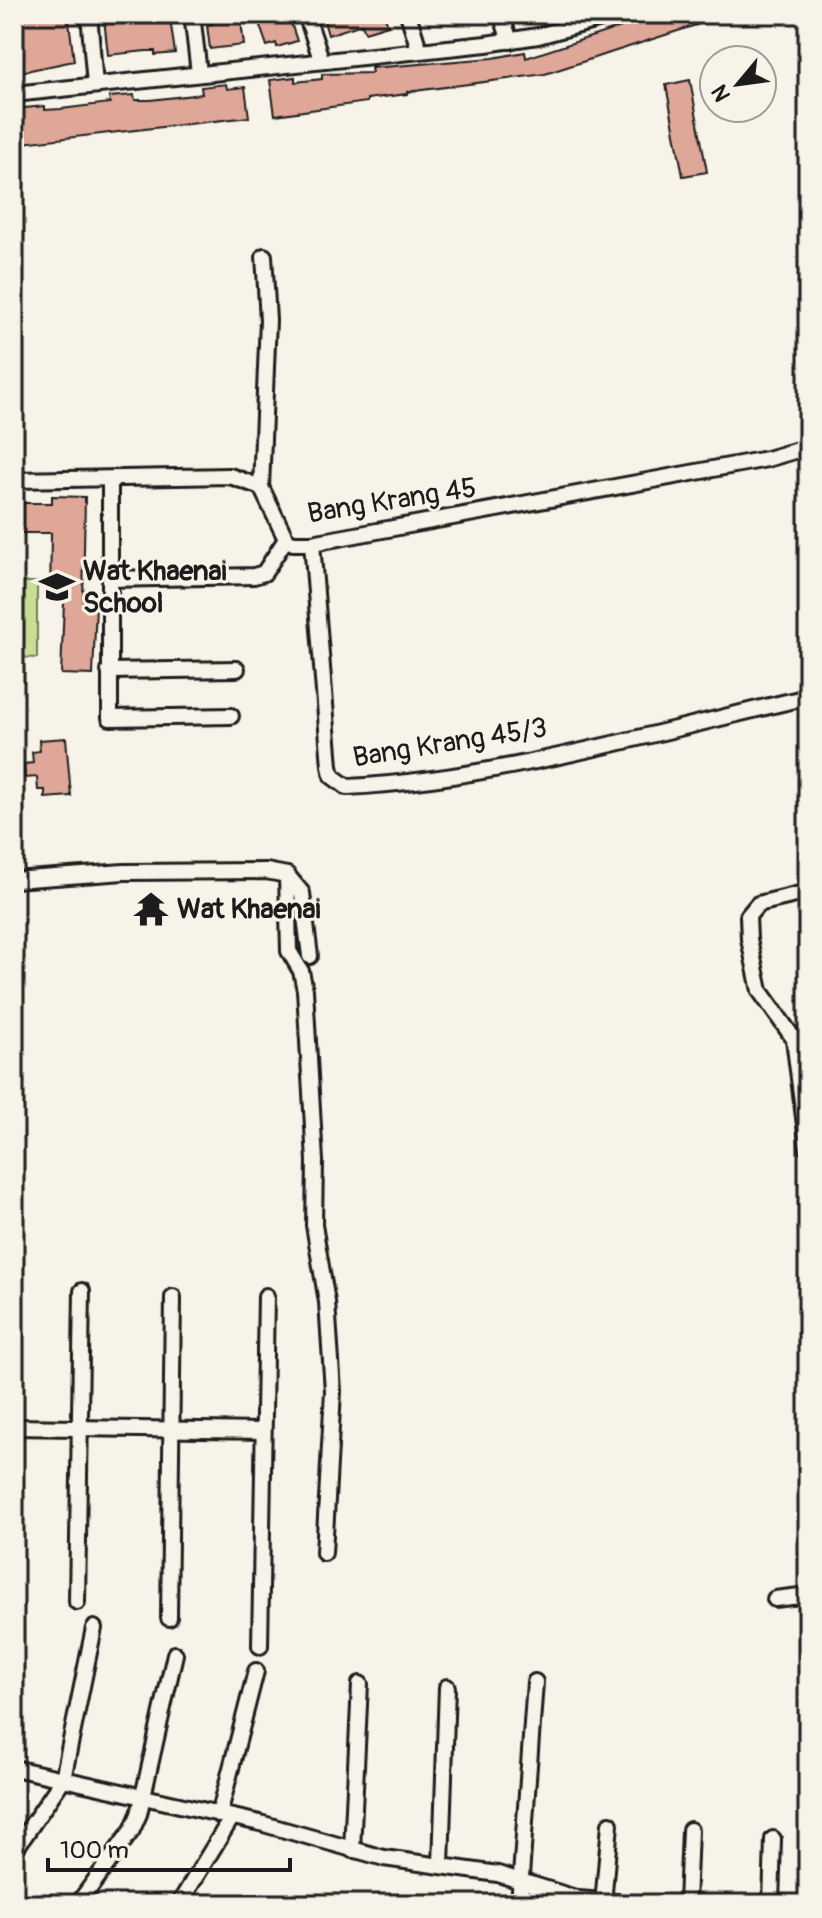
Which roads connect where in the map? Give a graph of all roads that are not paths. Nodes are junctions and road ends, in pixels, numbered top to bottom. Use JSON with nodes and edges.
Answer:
{"nodes":[{"id":1,"x":89,"y":14,"type":"edge"},
{"id":2,"x":192,"y":14,"type":"edge"},
{"id":3,"x":306,"y":14,"type":"edge"},
{"id":4,"x":408,"y":14,"type":"edge"},
{"id":5,"x":501,"y":14,"type":"edge"},
{"id":6,"x":620,"y":14,"type":"edge"},
{"id":7,"x":598,"y":17,"type":"edge"},
{"id":8,"x":510,"y":41,"type":"junction"},
{"id":9,"x":419,"y":49,"type":"junction"},
{"id":10,"x":321,"y":59,"type":"junction"},
{"id":11,"x":199,"y":73,"type":"junction"},
{"id":12,"x":95,"y":85,"type":"junction"},
{"id":13,"x":14,"y":94,"type":"edge"},
{"id":14,"x":264,"y":256,"type":"dead end"},
{"id":15,"x":808,"y":447,"type":"edge"},
{"id":16,"x":14,"y":480,"type":"edge"},
{"id":17,"x":110,"y":480,"type":"junction"},
{"id":18,"x":261,"y":487,"type":"junction"},
{"id":19,"x":286,"y":539,"type":"junction"},
{"id":20,"x":312,"y":543,"type":"junction"},
{"id":21,"x":110,"y":579,"type":"junction"},
{"id":22,"x":237,"y":669,"type":"dead end"},
{"id":23,"x":109,"y":671,"type":"junction"},
{"id":24,"x":808,"y":697,"type":"edge"},
{"id":25,"x":231,"y":716,"type":"dead end"},
{"id":26,"x":287,"y":875,"type":"junction"},
{"id":27,"x":14,"y":880,"type":"edge"},
{"id":28,"x":808,"y":892,"type":"edge"},
{"id":29,"x":310,"y":956,"type":"dead end"},
{"id":30,"x":808,"y":1149,"type":"edge"},
{"id":31,"x":82,"y":1291,"type":"dead end"},
{"id":32,"x":266,"y":1296,"type":"dead end"},
{"id":33,"x":173,"y":1297,"type":"dead end"},
{"id":34,"x":14,"y":1427,"type":"edge"},
{"id":35,"x":78,"y":1427,"type":"junction"},
{"id":36,"x":172,"y":1430,"type":"junction"},
{"id":37,"x":263,"y":1431,"type":"junction"},
{"id":38,"x":324,"y":1553,"type":"dead end"},
{"id":39,"x":808,"y":1595,"type":"edge"},
{"id":40,"x":775,"y":1599,"type":"dead end"},
{"id":41,"x":77,"y":1602,"type":"dead end"},
{"id":42,"x":169,"y":1618,"type":"dead end"},
{"id":43,"x":94,"y":1628,"type":"dead end"},
{"id":44,"x":260,"y":1646,"type":"dead end"},
{"id":45,"x":175,"y":1654,"type":"dead end"},
{"id":46,"x":256,"y":1671,"type":"dead end"},
{"id":47,"x":535,"y":1682,"type":"dead end"},
{"id":48,"x":360,"y":1684,"type":"dead end"},
{"id":49,"x":447,"y":1687,"type":"dead end"},
{"id":50,"x":14,"y":1768,"type":"edge"},
{"id":51,"x":63,"y":1779,"type":"junction"},
{"id":52,"x":144,"y":1796,"type":"junction"},
{"id":53,"x":225,"y":1816,"type":"junction"},
{"id":54,"x":610,"y":1824,"type":"dead end"},
{"id":55,"x":690,"y":1830,"type":"dead end"},
{"id":56,"x":773,"y":1839,"type":"dead end"},
{"id":57,"x":352,"y":1850,"type":"junction"},
{"id":58,"x":14,"y":1851,"type":"edge"},
{"id":59,"x":441,"y":1865,"type":"junction"},
{"id":60,"x":522,"y":1883,"type":"junction"},
{"id":61,"x":604,"y":1902,"type":"edge"},
{"id":62,"x":78,"y":1904,"type":"edge"},
{"id":63,"x":179,"y":1904,"type":"edge"},
{"id":64,"x":519,"y":1904,"type":"edge"},
{"id":65,"x":637,"y":1904,"type":"edge"},
{"id":66,"x":687,"y":1904,"type":"edge"},
{"id":67,"x":771,"y":1904,"type":"edge"}],
"edges":[{"from":1,"to":12,"type":"street"},
{"from":2,"to":11,"type":"street"},
{"from":3,"to":10,"type":"street"},
{"from":4,"to":9,"type":"street"},
{"from":5,"to":8,"type":"street"},
{"from":6,"to":7,"type":"street"},
{"from":7,"to":8,"type":"street"},
{"from":8,"to":9,"type":"street"},
{"from":9,"to":10,"type":"street"},
{"from":10,"to":11,"type":"street"},
{"from":11,"to":12,"type":"street"},
{"from":12,"to":13,"type":"street"},
{"from":14,"to":18,"type":"street"},
{"from":15,"to":20,"type":"street","name":"Bang Krang 45"},
{"from":16,"to":17,"type":"street"},
{"from":17,"to":18,"type":"street"},
{"from":17,"to":21,"type":"street"},
{"from":18,"to":19,"type":"street","name":"Bang Krang 45"},
{"from":19,"to":20,"type":"street","name":"Bang Krang 45"},
{"from":19,"to":21,"type":"street"},
{"from":20,"to":24,"type":"street","name":"Bang Krang 45/3"},
{"from":21,"to":23,"type":"street"},
{"from":22,"to":23,"type":"street"},
{"from":23,"to":25,"type":"street"},
{"from":26,"to":27,"type":"street"},
{"from":26,"to":29,"type":"street"},
{"from":26,"to":38,"type":"street"},
{"from":28,"to":30,"type":"street"},
{"from":31,"to":35,"type":"street"},
{"from":32,"to":37,"type":"street"},
{"from":33,"to":36,"type":"street"},
{"from":34,"to":35,"type":"street"},
{"from":35,"to":36,"type":"street"},
{"from":35,"to":41,"type":"street"},
{"from":36,"to":37,"type":"street"},
{"from":36,"to":42,"type":"street"},
{"from":37,"to":44,"type":"street"},
{"from":39,"to":40,"type":"street"},
{"from":43,"to":51,"type":"street"},
{"from":45,"to":52,"type":"street"},
{"from":46,"to":53,"type":"street"},
{"from":47,"to":60,"type":"street"},
{"from":48,"to":57,"type":"street"},
{"from":49,"to":59,"type":"street"},
{"from":50,"to":51,"type":"street"},
{"from":51,"to":52,"type":"street"},
{"from":51,"to":58,"type":"street"},
{"from":52,"to":53,"type":"street"},
{"from":52,"to":62,"type":"street"},
{"from":53,"to":57,"type":"street"},
{"from":53,"to":63,"type":"street"},
{"from":54,"to":61,"type":"street"},
{"from":55,"to":66,"type":"street"},
{"from":56,"to":67,"type":"street"},
{"from":57,"to":59,"type":"street"},
{"from":59,"to":60,"type":"street"},
{"from":60,"to":61,"type":"street"},
{"from":60,"to":64,"type":"street"},
{"from":61,"to":65,"type":"street"}]}
